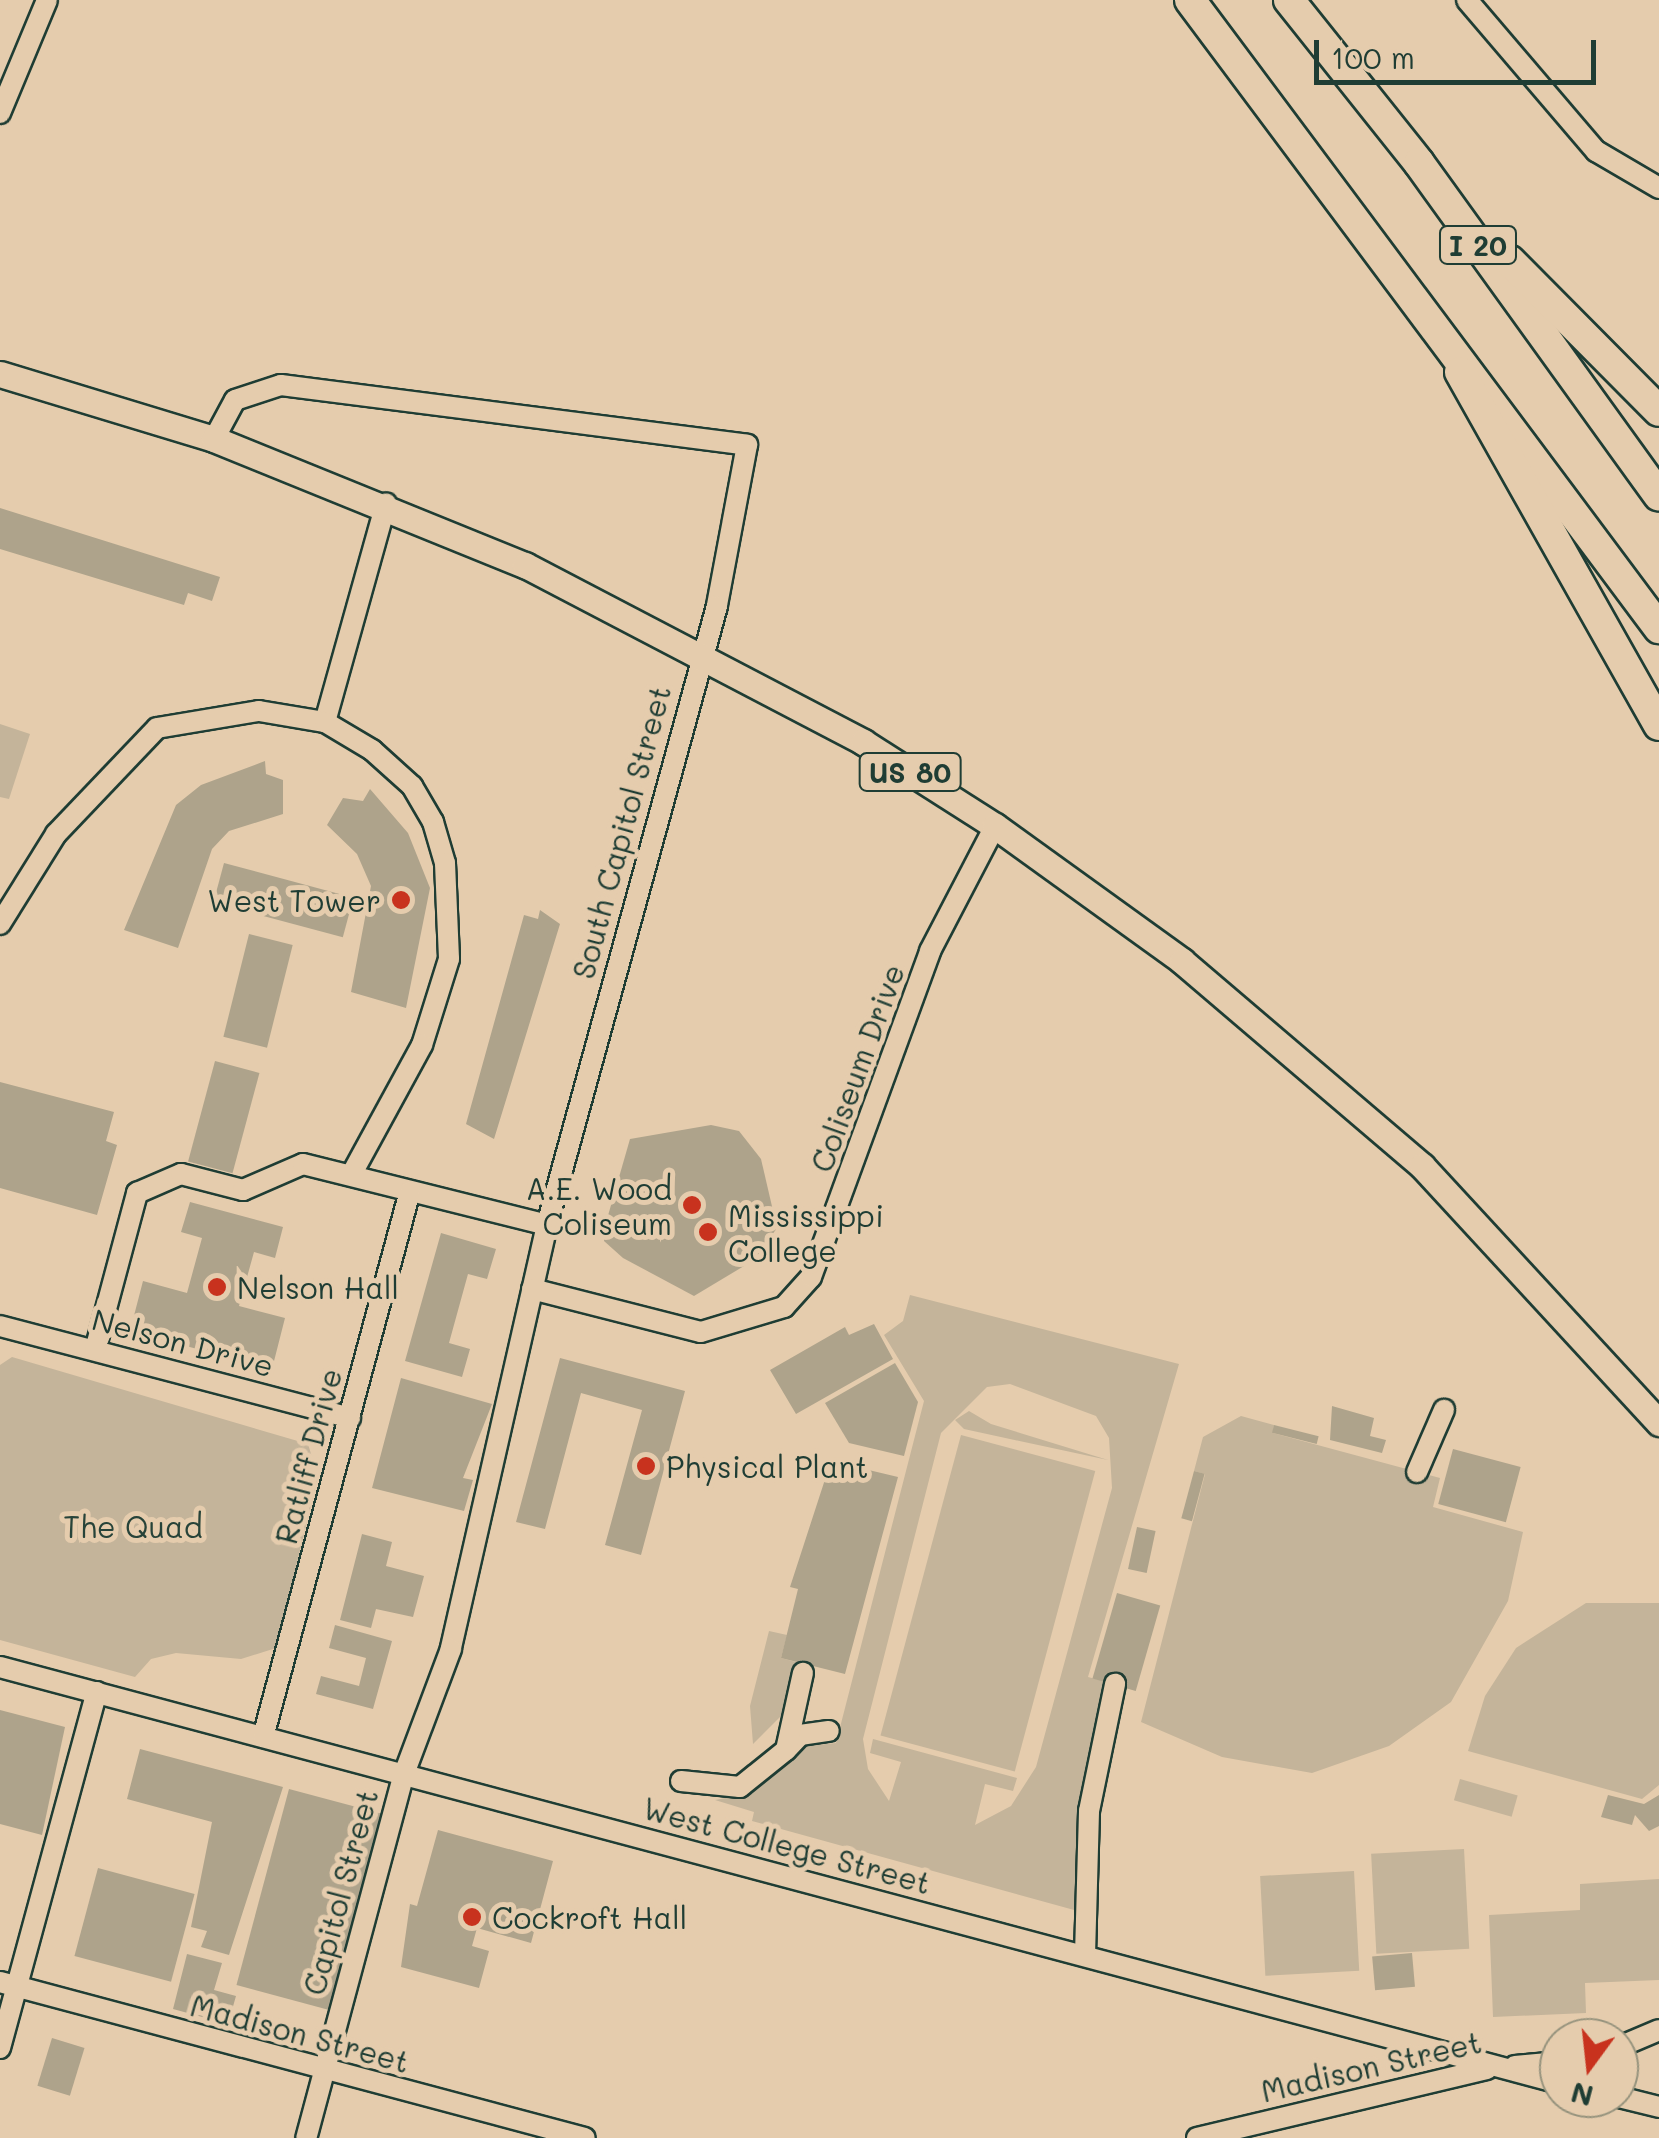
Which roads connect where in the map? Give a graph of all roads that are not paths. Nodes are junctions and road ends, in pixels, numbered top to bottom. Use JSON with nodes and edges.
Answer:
{"nodes":[{"id":1,"x":46,"y":0,"type":"edge"},
{"id":2,"x":1190,"y":0,"type":"edge"},
{"id":3,"x":1289,"y":0,"type":"edge"},
{"id":4,"x":1467,"y":0,"type":"edge"},
{"id":5,"x":0,"y":114,"type":"edge"},
{"id":6,"x":1420,"y":163,"type":"junction"},
{"id":7,"x":1659,"y":188,"type":"edge"},
{"id":8,"x":1445,"y":332,"type":"junction"},
{"id":9,"x":0,"y":374,"type":"edge"},
{"id":10,"x":1659,"y":412,"type":"edge"},
{"id":11,"x":214,"y":440,"type":"junction"},
{"id":12,"x":1659,"y":496,"type":"edge"},
{"id":13,"x":386,"y":502,"type":"junction"},
{"id":14,"x":1659,"y":628,"type":"edge"},
{"id":15,"x":700,"y":653,"type":"junction"},
{"id":16,"x":325,"y":722,"type":"junction"},
{"id":17,"x":1659,"y":725,"type":"edge"},
{"id":18,"x":995,"y":826,"type":"junction"},
{"id":19,"x":0,"y":924,"type":"edge"},
{"id":20,"x":351,"y":1175,"type":"junction"},
{"id":21,"x":410,"y":1191,"type":"junction"},
{"id":22,"x":547,"y":1225,"type":"junction"},
{"id":23,"x":532,"y":1290,"type":"junction"},
{"id":24,"x":0,"y":1326,"type":"edge"},
{"id":25,"x":95,"y":1350,"type":"junction"},
{"id":26,"x":1444,"y":1410,"type":"dead end"},
{"id":27,"x":350,"y":1418,"type":"junction"},
{"id":28,"x":1659,"y":1423,"type":"edge"},
{"id":29,"x":1417,"y":1472,"type":"dead end"},
{"id":30,"x":0,"y":1667,"type":"edge"},
{"id":31,"x":803,"y":1674,"type":"dead end"},
{"id":32,"x":1115,"y":1684,"type":"dead end"},
{"id":33,"x":97,"y":1692,"type":"junction"},
{"id":34,"x":829,"y":1731,"type":"dead end"},
{"id":35,"x":263,"y":1737,"type":"junction"},
{"id":36,"x":786,"y":1750,"type":"junction"},
{"id":37,"x":403,"y":1777,"type":"junction"},
{"id":38,"x":681,"y":1781,"type":"dead end"},
{"id":39,"x":1085,"y":1955,"type":"junction"},
{"id":40,"x":8,"y":1984,"type":"edge"},
{"id":41,"x":0,"y":2048,"type":"edge"},
{"id":42,"x":1539,"y":2064,"type":"edge"},
{"id":43,"x":1496,"y":2068,"type":"junction"},
{"id":44,"x":322,"y":2072,"type":"junction"},
{"id":45,"x":1539,"y":2078,"type":"edge"},
{"id":46,"x":306,"y":2138,"type":"edge"},
{"id":47,"x":586,"y":2138,"type":"edge"},
{"id":48,"x":1197,"y":2138,"type":"edge"}],
"edges":[{"from":1,"to":5,"type":"street"},
{"from":2,"to":8,"type":"highway","number":"I 20"},
{"from":3,"to":6,"type":"highway","number":"I 20"},
{"from":4,"to":7,"type":"street"},
{"from":6,"to":10,"type":"highway"},
{"from":6,"to":12,"type":"highway","number":"I 20"},
{"from":8,"to":14,"type":"highway","number":"I 20"},
{"from":8,"to":17,"type":"highway"},
{"from":9,"to":11,"type":"main road","number":"US 80"},
{"from":11,"to":13,"type":"main road","number":"US 80"},
{"from":11,"to":15,"type":"street","name":"South Capitol Street"},
{"from":13,"to":15,"type":"main road","number":"US 80"},
{"from":13,"to":16,"type":"street"},
{"from":15,"to":18,"type":"main road","number":"US 80"},
{"from":15,"to":22,"type":"street","name":"South Capitol Street"},
{"from":16,"to":19,"type":"street"},
{"from":16,"to":20,"type":"street"},
{"from":18,"to":23,"type":"street","name":"Coliseum Drive"},
{"from":18,"to":28,"type":"main road","number":"US 80"},
{"from":20,"to":21,"type":"street"},
{"from":20,"to":25,"type":"street"},
{"from":21,"to":22,"type":"street"},
{"from":21,"to":27,"type":"street","name":"Ratliff Drive"},
{"from":22,"to":23,"type":"street","name":"South Capitol Street"},
{"from":23,"to":37,"type":"street","name":"South Capitol Street"},
{"from":24,"to":25,"type":"street","name":"Nelson Drive"},
{"from":25,"to":27,"type":"street","name":"Nelson Drive"},
{"from":26,"to":29,"type":"street"},
{"from":27,"to":35,"type":"street","name":"Ratliff Drive"},
{"from":30,"to":33,"type":"street","name":"West College Street"},
{"from":31,"to":36,"type":"street"},
{"from":32,"to":39,"type":"street"},
{"from":33,"to":35,"type":"street","name":"West College Street"},
{"from":33,"to":40,"type":"street"},
{"from":34,"to":36,"type":"street"},
{"from":35,"to":37,"type":"street","name":"West College Street"},
{"from":36,"to":38,"type":"street"},
{"from":37,"to":39,"type":"street","name":"West College Street"},
{"from":37,"to":44,"type":"street","name":"Capitol Street"},
{"from":39,"to":43,"type":"street","name":"West College Street"},
{"from":40,"to":41,"type":"street"},
{"from":40,"to":44,"type":"street","name":"Madison Street"},
{"from":42,"to":43,"type":"street","name":"Madison Street"},
{"from":43,"to":45,"type":"street","name":"West College Street"},
{"from":43,"to":48,"type":"street","name":"Madison Street"},
{"from":44,"to":46,"type":"street","name":"Capitol Street"},
{"from":44,"to":47,"type":"street","name":"Madison Street"}]}
